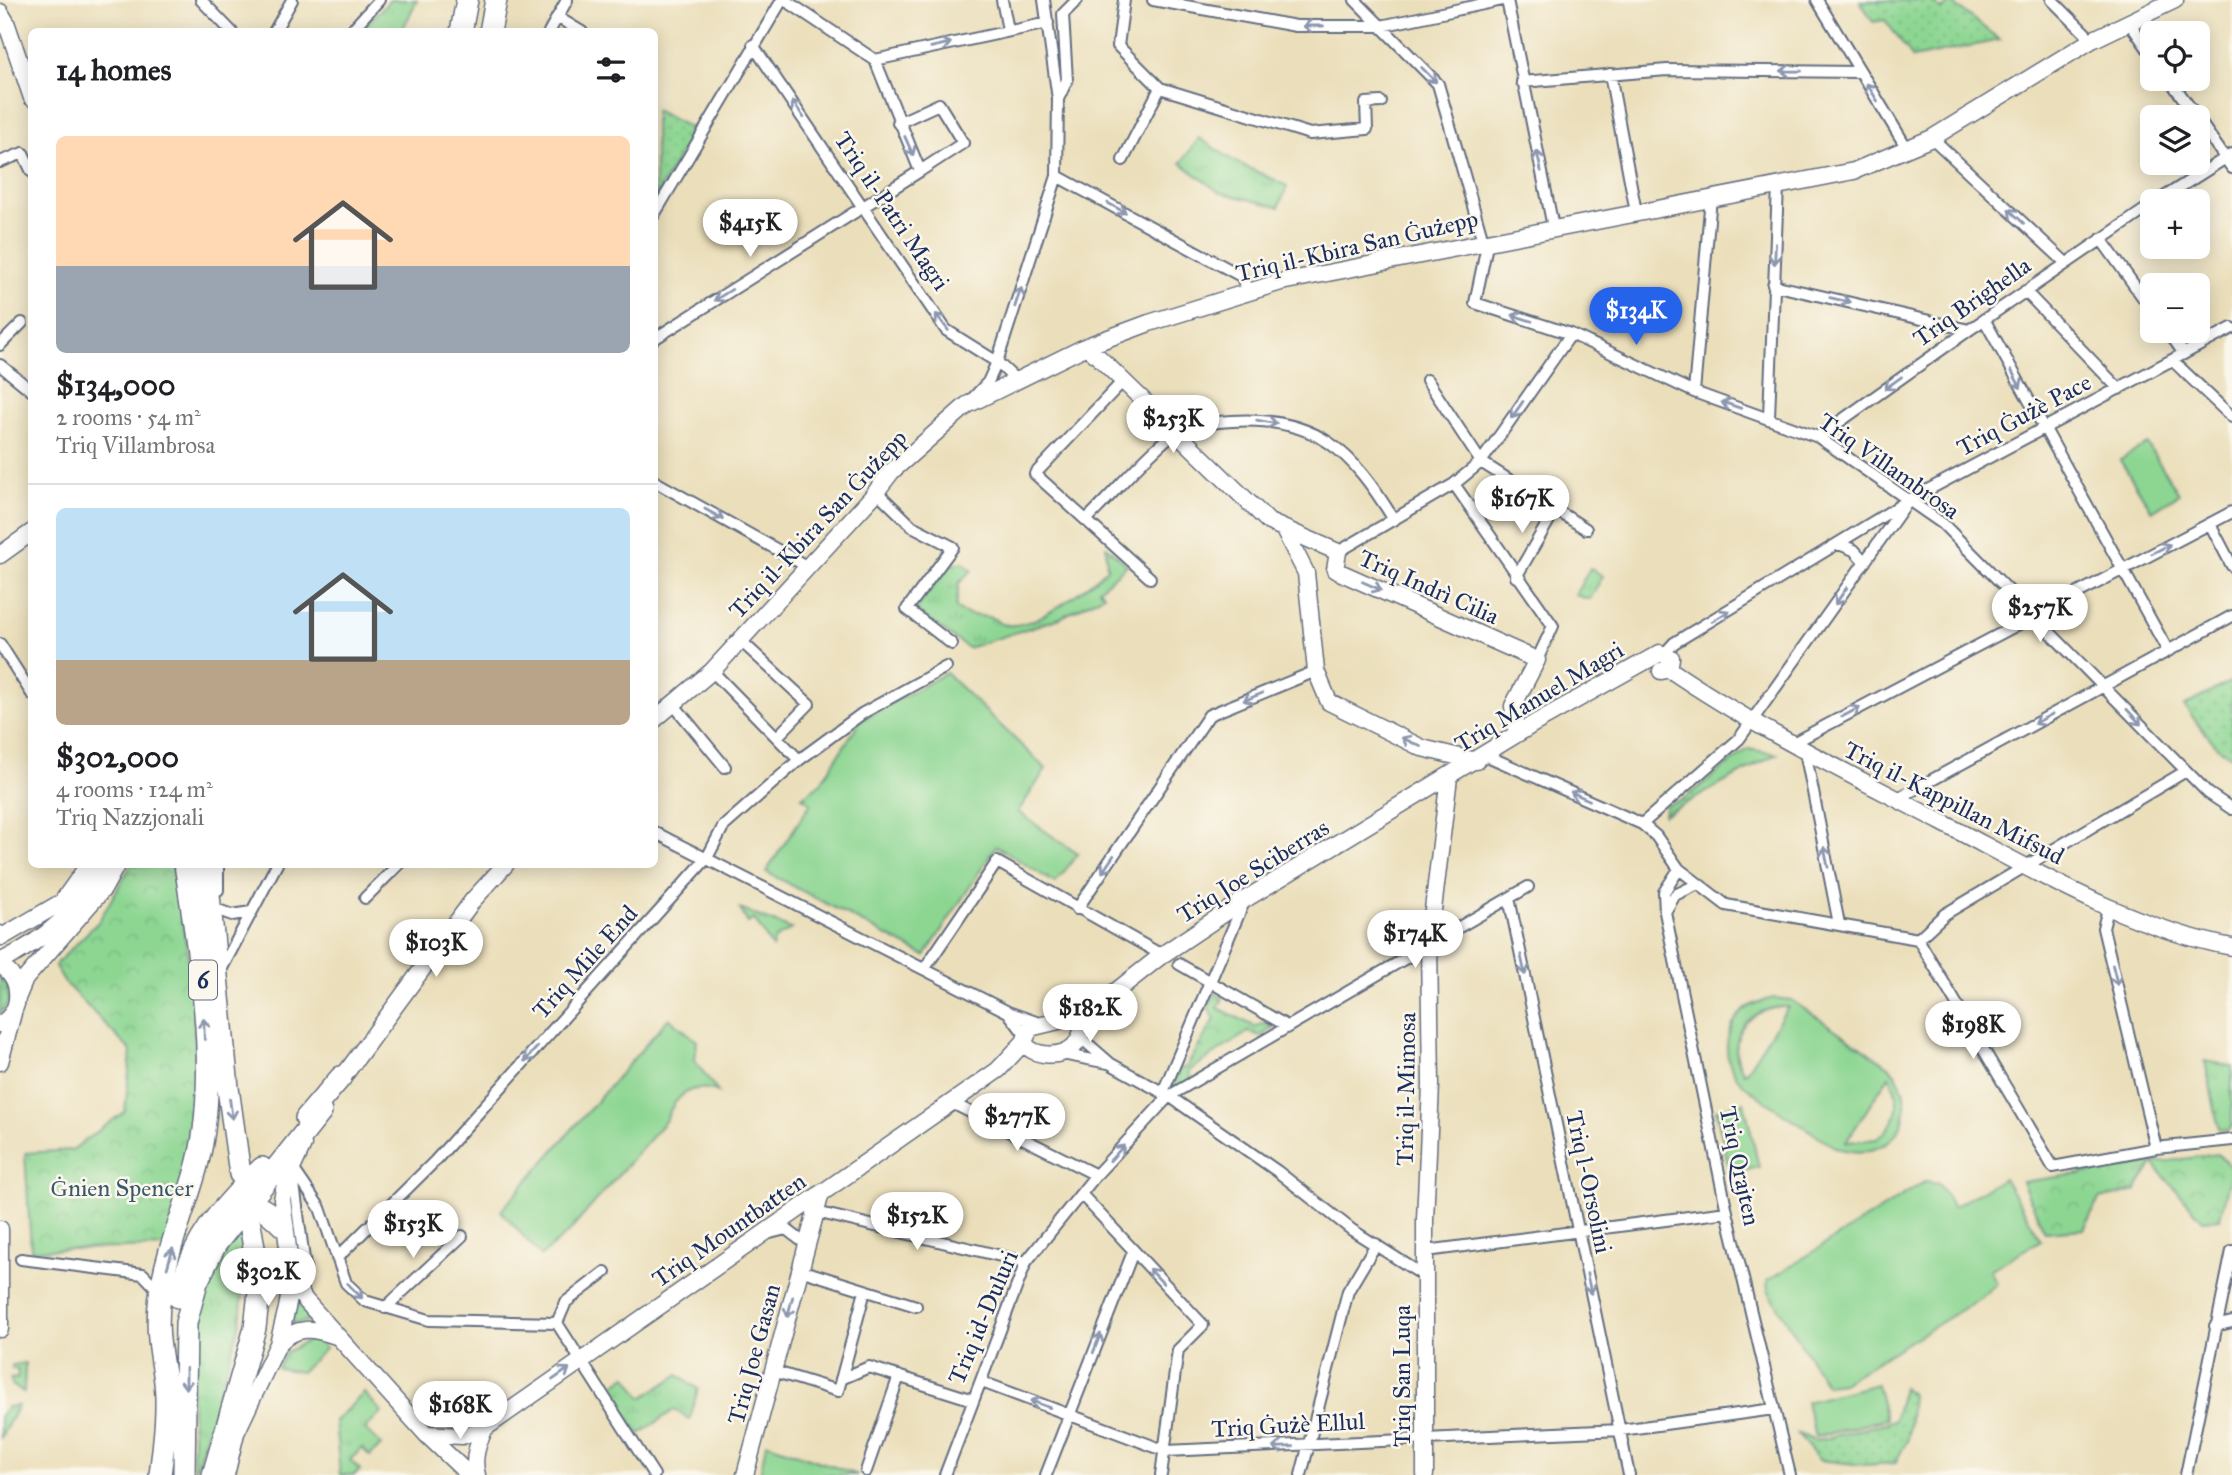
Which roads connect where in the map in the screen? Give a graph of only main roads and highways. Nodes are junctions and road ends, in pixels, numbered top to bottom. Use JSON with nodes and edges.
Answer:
{"nodes":[{"id":1,"x":467,"y":0,"type":"edge"},
{"id":2,"x":496,"y":0,"type":"edge"},
{"id":3,"x":462,"y":28,"type":"edge"},
{"id":4,"x":491,"y":28,"type":"edge"},
{"id":5,"x":186,"y":868,"type":"edge"},
{"id":6,"x":207,"y":868,"type":"edge"},
{"id":7,"x":341,"y":1077,"type":"road end"},
{"id":8,"x":321,"y":1112,"type":"road end"},
{"id":9,"x":240,"y":1174,"type":"dead end"},
{"id":10,"x":248,"y":1214,"type":"junction"},
{"id":11,"x":283,"y":1226,"type":"road end"},
{"id":12,"x":187,"y":1269,"type":"junction"},
{"id":13,"x":247,"y":1354,"type":"junction"},
{"id":14,"x":164,"y":1375,"type":"junction"},
{"id":15,"x":160,"y":1475,"type":"edge"},
{"id":16,"x":184,"y":1475,"type":"edge"},
{"id":17,"x":199,"y":1475,"type":"edge"},
{"id":18,"x":213,"y":1475,"type":"edge"}],
"edges":[{"from":1,"to":3,"type":"highway"},
{"from":2,"to":4,"type":"highway"},
{"from":14,"to":5,"type":"highway","number":"6","one_way":true},
{"from":6,"to":9,"type":"highway","number":"6","one_way":true},
{"from":7,"to":12,"type":"highway","number":"6"},
{"from":8,"to":10,"type":"highway","number":"6"},
{"from":10,"to":11,"type":"highway"},
{"from":10,"to":12,"type":"highway","number":"6"},
{"from":10,"to":13,"type":"highway"},
{"from":10,"to":16,"type":"highway","number":"6","one_way":true},
{"from":12,"to":14,"type":"highway","number":"6"},
{"from":13,"to":17,"type":"highway"},
{"from":13,"to":18,"type":"highway"},
{"from":14,"to":15,"type":"highway","number":"6"}]}
